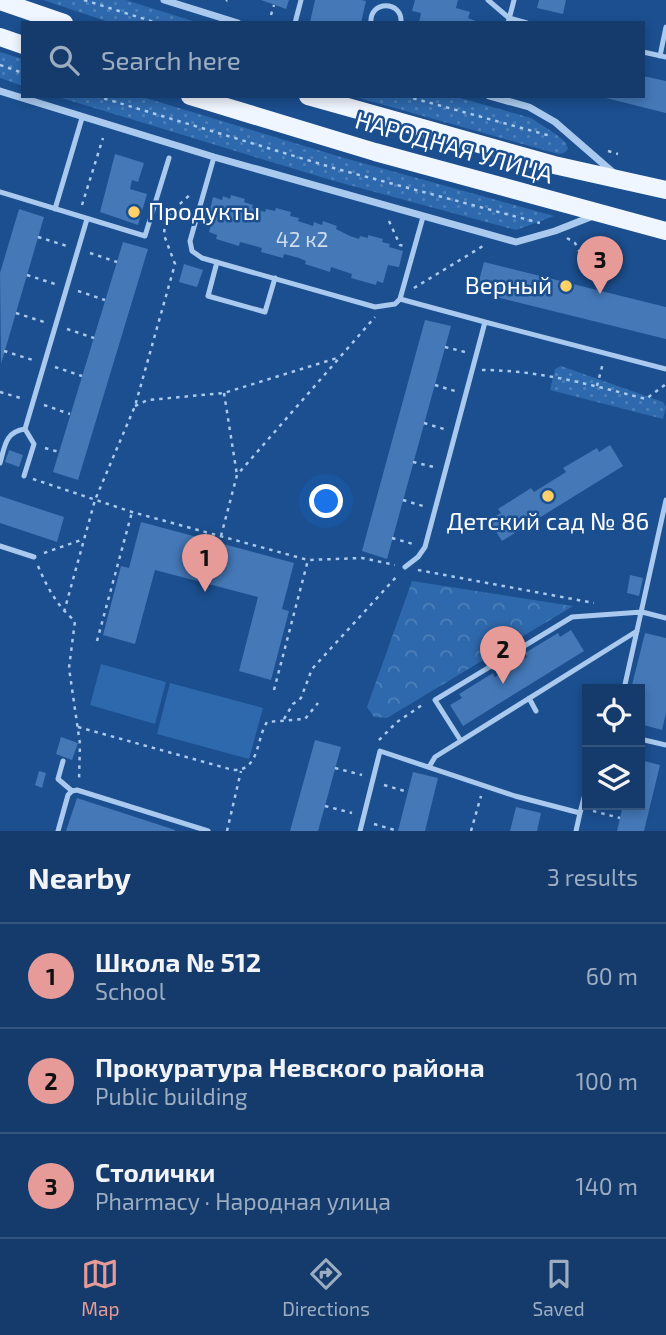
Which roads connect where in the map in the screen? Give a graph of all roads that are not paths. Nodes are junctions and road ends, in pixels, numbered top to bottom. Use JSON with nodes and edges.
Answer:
{"nodes":[{"id":1,"x":164,"y":0,"type":"edge"},
{"id":2,"x":301,"y":0,"type":"edge"},
{"id":3,"x":488,"y":0,"type":"edge"},
{"id":4,"x":514,"y":0,"type":"edge"},
{"id":5,"x":0,"y":1,"type":"edge"},
{"id":6,"x":509,"y":20,"type":"edge"},
{"id":7,"x":58,"y":21,"type":"edge"},
{"id":8,"x":232,"y":21,"type":"edge"},
{"id":9,"x":296,"y":21,"type":"edge"},
{"id":10,"x":371,"y":21,"type":"edge"},
{"id":11,"x":401,"y":21,"type":"edge"},
{"id":12,"x":666,"y":27,"type":"edge"},
{"id":13,"x":0,"y":37,"type":"edge"},
{"id":14,"x":21,"y":44,"type":"edge"},
{"id":15,"x":645,"y":52,"type":"edge"},
{"id":16,"x":663,"y":57,"type":"edge"},
{"id":17,"x":0,"y":91,"type":"edge"},
{"id":18,"x":21,"y":98,"type":"edge"},
{"id":19,"x":21,"y":98,"type":"edge"},
{"id":20,"x":197,"y":98,"type":"edge"},
{"id":21,"x":315,"y":98,"type":"edge"},
{"id":22,"x":497,"y":98,"type":"edge"},
{"id":23,"x":82,"y":118,"type":"junction"},
{"id":24,"x":169,"y":158,"type":"dead end"},
{"id":25,"x":214,"y":158,"type":"junction"},
{"id":26,"x":622,"y":180,"type":"junction"},
{"id":27,"x":666,"y":190,"type":"edge"},
{"id":28,"x":0,"y":192,"type":"edge"},
{"id":29,"x":55,"y":209,"type":"junction"},
{"id":30,"x":597,"y":214,"type":"junction"},
{"id":31,"x":423,"y":217,"type":"junction"},
{"id":32,"x":87,"y":219,"type":"junction"},
{"id":33,"x":666,"y":231,"type":"edge"},
{"id":34,"x":217,"y":262,"type":"junction"},
{"id":35,"x":275,"y":278,"type":"junction"},
{"id":36,"x":400,"y":299,"type":"junction"},
{"id":37,"x":485,"y":322,"type":"junction"},
{"id":38,"x":666,"y":369,"type":"edge"},
{"id":39,"x":24,"y":429,"type":"junction"},
{"id":40,"x":0,"y":463,"type":"edge"},
{"id":41,"x":24,"y":476,"type":"road end"},
{"id":42,"x":666,"y":500,"type":"edge"},
{"id":43,"x":0,"y":546,"type":"edge"},
{"id":44,"x":34,"y":557,"type":"road end"},
{"id":45,"x":405,"y":568,"type":"road end"},
{"id":46,"x":642,"y":612,"type":"junction"},
{"id":47,"x":666,"y":618,"type":"edge"},
{"id":48,"x":638,"y":631,"type":"junction"},
{"id":49,"x":625,"y":684,"type":"edge"},
{"id":50,"x":528,"y":698,"type":"junction"},
{"id":51,"x":536,"y":711,"type":"dead end"},
{"id":52,"x":645,"y":740,"type":"edge"},
{"id":53,"x":460,"y":741,"type":"junction"},
{"id":54,"x":666,"y":746,"type":"edge"},
{"id":55,"x":63,"y":761,"type":"dead end"},
{"id":56,"x":429,"y":768,"type":"junction"},
{"id":57,"x":74,"y":790,"type":"junction"},
{"id":58,"x":582,"y":806,"type":"edge"},
{"id":59,"x":581,"y":810,"type":"junction"},
{"id":60,"x":58,"y":831,"type":"edge"},
{"id":61,"x":208,"y":831,"type":"edge"},
{"id":62,"x":360,"y":831,"type":"edge"},
{"id":63,"x":576,"y":831,"type":"edge"}],
"edges":[{"from":1,"to":8,"type":"street"},
{"from":2,"to":9,"type":"lane"},
{"from":3,"to":6,"type":"lane"},
{"from":4,"to":6,"type":"lane"},
{"from":5,"to":7,"type":"main road"},
{"from":10,"to":11,"type":"lane"},
{"from":12,"to":16,"type":"lane"},
{"from":13,"to":14,"type":"main road"},
{"from":15,"to":16,"type":"lane"},
{"from":17,"to":18,"type":"street"},
{"from":19,"to":23,"type":"street"},
{"from":20,"to":30,"type":"main road","name":"НАРОДНАЯ УЛИЦА"},
{"from":21,"to":26,"type":"main road","name":"НАРОДНАЯ УЛИЦА"},
{"from":22,"to":26,"type":"street"},
{"from":23,"to":25,"type":"street"},
{"from":23,"to":29,"type":"lane"},
{"from":24,"to":32,"type":"lane"},
{"from":25,"to":31,"type":"street"},
{"from":25,"to":34,"type":"lane"},
{"from":26,"to":27,"type":"main road","name":"НАРОДНАЯ УЛИЦА"},
{"from":28,"to":29,"type":"lane"},
{"from":29,"to":32,"type":"lane"},
{"from":30,"to":31,"type":"street"},
{"from":30,"to":33,"type":"main road","name":"НАРОДНАЯ УЛИЦА"},
{"from":31,"to":36,"type":"lane"},
{"from":32,"to":39,"type":"lane"},
{"from":34,"to":35,"type":"lane"},
{"from":34,"to":35,"type":"lane"},
{"from":35,"to":36,"type":"lane"},
{"from":36,"to":37,"type":"lane"},
{"from":37,"to":38,"type":"lane"},
{"from":37,"to":45,"type":"lane"},
{"from":39,"to":40,"type":"lane"},
{"from":39,"to":41,"type":"lane"},
{"from":42,"to":46,"type":"lane"},
{"from":43,"to":44,"type":"lane"},
{"from":46,"to":47,"type":"lane"},
{"from":46,"to":48,"type":"lane"},
{"from":46,"to":53,"type":"lane"},
{"from":48,"to":49,"type":"lane"},
{"from":48,"to":50,"type":"lane"},
{"from":50,"to":51,"type":"lane"},
{"from":50,"to":53,"type":"lane"},
{"from":52,"to":54,"type":"lane"},
{"from":53,"to":56,"type":"lane"},
{"from":55,"to":57,"type":"lane"},
{"from":56,"to":59,"type":"lane"},
{"from":56,"to":62,"type":"lane"},
{"from":57,"to":60,"type":"lane"},
{"from":57,"to":61,"type":"lane"},
{"from":58,"to":59,"type":"lane"},
{"from":59,"to":63,"type":"lane"}]}
